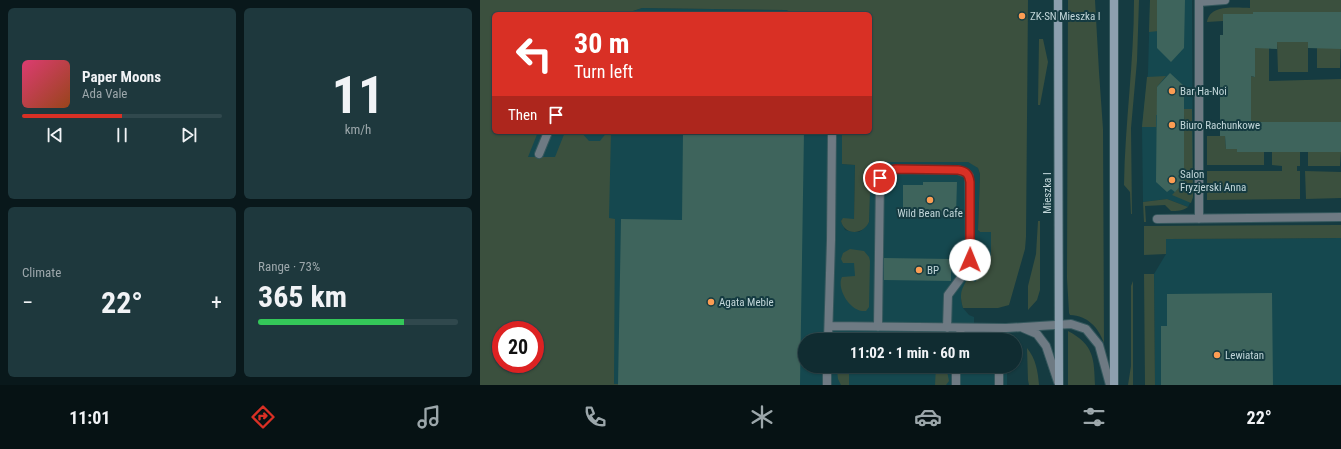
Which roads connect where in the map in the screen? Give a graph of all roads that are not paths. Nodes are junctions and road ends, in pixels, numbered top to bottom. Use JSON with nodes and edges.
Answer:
{"nodes":[{"id":1,"x":1058,"y":0,"type":"edge"},
{"id":2,"x":1114,"y":0,"type":"edge"},
{"id":3,"x":1225,"y":0,"type":"edge"},
{"id":4,"x":1199,"y":1,"type":"edge"},
{"id":5,"x":547,"y":134,"type":"edge"},
{"id":6,"x":832,"y":134,"type":"edge"},
{"id":7,"x":539,"y":154,"type":"dead end"},
{"id":8,"x":1341,"y":218,"type":"edge"},
{"id":9,"x":1157,"y":219,"type":"dead end"},
{"id":10,"x":1200,"y":219,"type":"junction"},
{"id":11,"x":1059,"y":324,"type":"junction"},
{"id":12,"x":829,"y":326,"type":"junction"},
{"id":13,"x":878,"y":327,"type":"junction"},
{"id":14,"x":947,"y":328,"type":"junction"},
{"id":15,"x":961,"y":328,"type":"junction"},
{"id":16,"x":1022,"y":328,"type":"junction"},
{"id":17,"x":828,"y":333,"type":"edge"},
{"id":18,"x":960,"y":333,"type":"edge"},
{"id":19,"x":827,"y":373,"type":"edge"},
{"id":20,"x":956,"y":373,"type":"edge"},
{"id":21,"x":999,"y":373,"type":"edge"},
{"id":22,"x":827,"y":385,"type":"edge"},
{"id":23,"x":956,"y":385,"type":"edge"},
{"id":24,"x":999,"y":385,"type":"edge"},
{"id":25,"x":1059,"y":385,"type":"edge"},
{"id":26,"x":1110,"y":385,"type":"edge"},
{"id":27,"x":1114,"y":385,"type":"edge"}],
"edges":[{"from":1,"to":11,"type":"street","name":"Mieszka I"},
{"from":2,"to":27,"type":"street"},
{"from":3,"to":4,"type":"lane"},
{"from":4,"to":10,"type":"lane"},
{"from":5,"to":7,"type":"lane"},
{"from":6,"to":12,"type":"lane"},
{"from":8,"to":10,"type":"lane"},
{"from":9,"to":10,"type":"lane"},
{"from":11,"to":16,"type":"lane"},
{"from":11,"to":25,"type":"street","name":"Mieszka I"},
{"from":11,"to":26,"type":"lane"},
{"from":12,"to":13,"type":"lane"},
{"from":12,"to":17,"type":"lane"},
{"from":13,"to":14,"type":"lane"},
{"from":13,"to":14,"type":"lane"},
{"from":14,"to":15,"type":"lane"},
{"from":15,"to":16,"type":"lane"},
{"from":15,"to":18,"type":"lane"},
{"from":16,"to":25,"type":"lane"},
{"from":19,"to":22,"type":"lane"},
{"from":20,"to":23,"type":"lane"},
{"from":21,"to":24,"type":"lane"}]}
